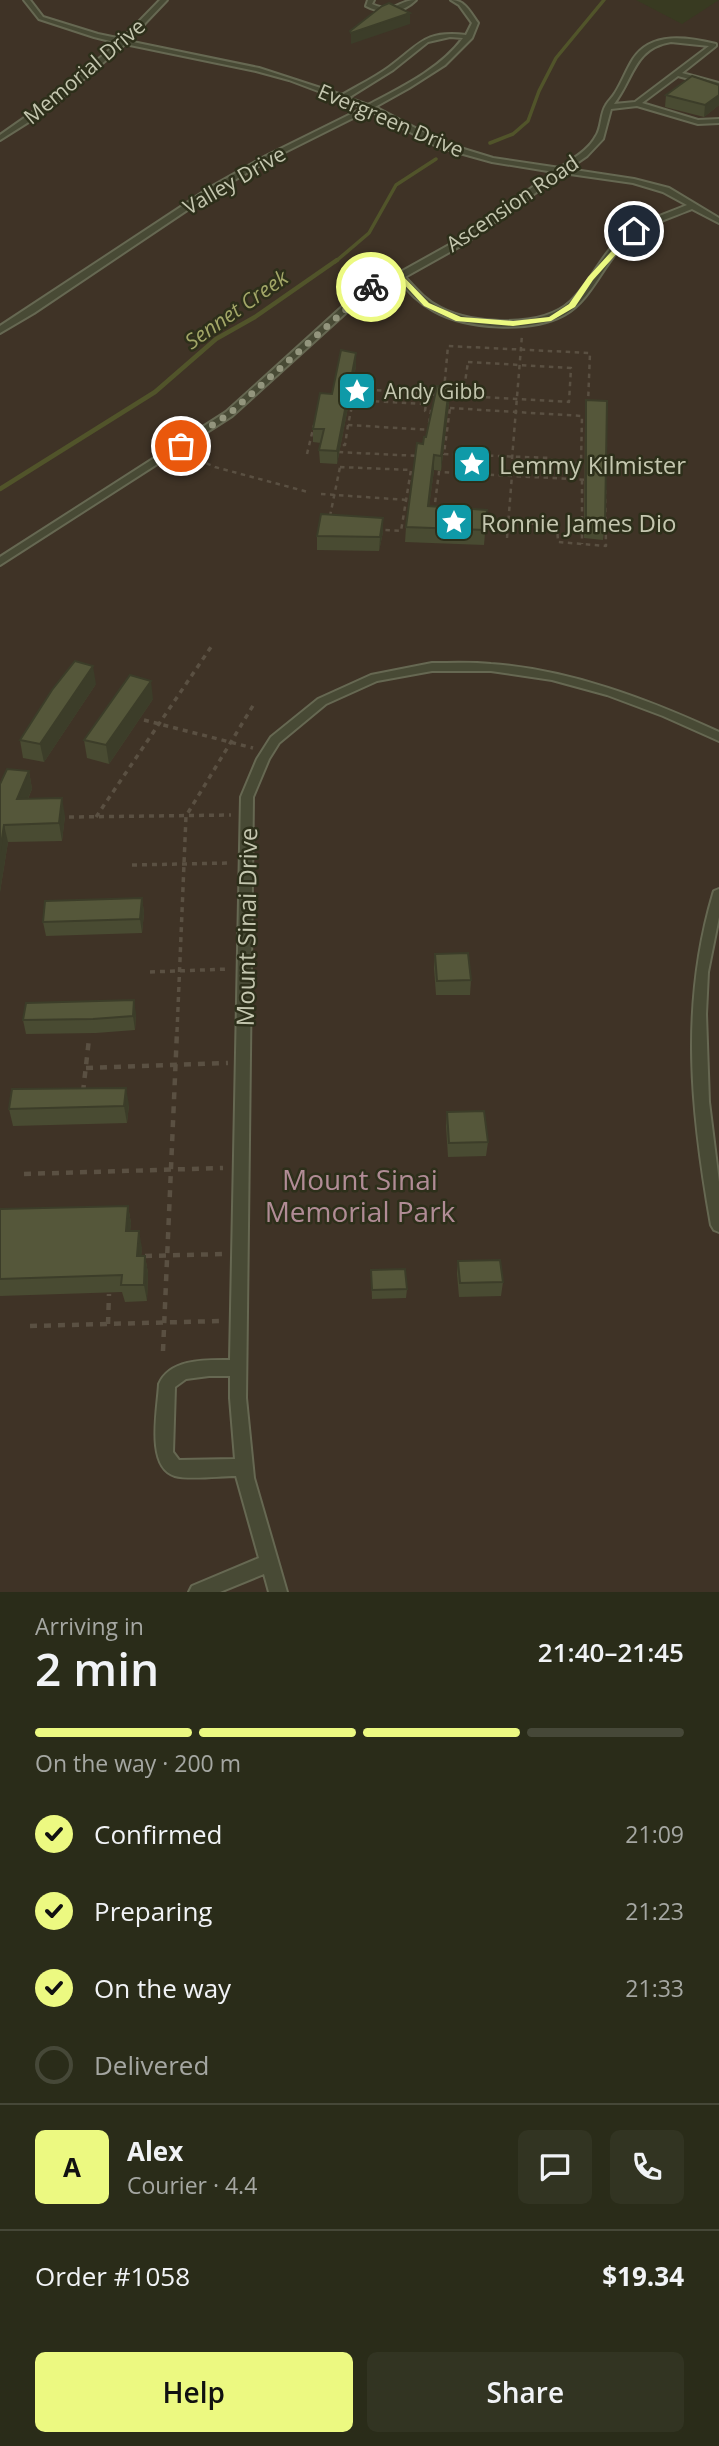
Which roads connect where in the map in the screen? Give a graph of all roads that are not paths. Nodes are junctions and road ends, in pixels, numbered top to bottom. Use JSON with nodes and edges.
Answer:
{"nodes":[{"id":1,"x":27,"y":0,"type":"edge"},
{"id":2,"x":164,"y":0,"type":"edge"},
{"id":3,"x":371,"y":0,"type":"edge"},
{"id":4,"x":413,"y":0,"type":"edge"},
{"id":5,"x":454,"y":0,"type":"edge"},
{"id":6,"x":470,"y":37,"type":"junction"},
{"id":7,"x":124,"y":41,"type":"junction"},
{"id":8,"x":677,"y":74,"type":"junction"},
{"id":9,"x":719,"y":85,"type":"edge"},
{"id":10,"x":344,"y":97,"type":"junction"},
{"id":11,"x":637,"y":104,"type":"junction"},
{"id":12,"x":608,"y":107,"type":"junction"},
{"id":13,"x":370,"y":108,"type":"junction"},
{"id":14,"x":719,"y":121,"type":"edge"},
{"id":15,"x":709,"y":123,"type":"joint"},
{"id":16,"x":0,"y":138,"type":"edge"},
{"id":17,"x":558,"y":170,"type":"junction"},
{"id":18,"x":694,"y":205,"type":"junction"},
{"id":19,"x":719,"y":221,"type":"edge"},
{"id":20,"x":400,"y":276,"type":"junction"},
{"id":21,"x":0,"y":330,"type":"edge"},
{"id":22,"x":0,"y":562,"type":"edge"},
{"id":23,"x":719,"y":737,"type":"edge"},
{"id":24,"x":719,"y":894,"type":"edge"},
{"id":25,"x":719,"y":1225,"type":"edge"},
{"id":26,"x":239,"y":1368,"type":"junction"},
{"id":27,"x":244,"y":1467,"type":"junction"},
{"id":28,"x":268,"y":1563,"type":"junction"},
{"id":29,"x":198,"y":1592,"type":"edge"},
{"id":30,"x":278,"y":1592,"type":"edge"}],
"edges":[{"from":1,"to":7,"type":"lane","name":"Evergreen Drive"},
{"from":2,"to":7,"type":"lane","name":"Memorial Drive"},
{"from":3,"to":4,"type":"lane"},
{"from":5,"to":6,"type":"lane"},
{"from":6,"to":10,"type":"lane"},
{"from":6,"to":13,"type":"lane","name":"Valley Drive"},
{"from":7,"to":10,"type":"lane","name":"Evergreen Drive"},
{"from":7,"to":16,"type":"lane","name":"Memorial Drive"},
{"from":8,"to":9,"type":"lane"},
{"from":8,"to":11,"type":"lane"},
{"from":8,"to":12,"type":"lane","name":"Ascension Road"},
{"from":10,"to":13,"type":"lane","name":"Evergreen Drive"},
{"from":11,"to":12,"type":"lane"},
{"from":11,"to":15,"type":"lane"},
{"from":12,"to":17,"type":"lane","name":"Ascension Road"},
{"from":13,"to":17,"type":"lane","name":"Evergreen Drive"},
{"from":13,"to":21,"type":"lane","name":"Valley Drive"},
{"from":14,"to":15,"type":"lane"},
{"from":17,"to":18,"type":"lane","name":"Evergreen Drive"},
{"from":17,"to":20,"type":"lane","name":"Ascension Road"},
{"from":18,"to":19,"type":"lane","name":"Evergreen Drive"},
{"from":18,"to":20,"type":"lane"},
{"from":20,"to":22,"type":"lane","name":"Ascension Road"},
{"from":23,"to":26,"type":"lane","name":"Mount Sinai Drive"},
{"from":24,"to":25,"type":"lane"},
{"from":26,"to":27,"type":"lane","name":"Mount Sinai Drive"},
{"from":26,"to":27,"type":"lane"},
{"from":27,"to":28,"type":"lane","name":"Mount Sinai Drive"},
{"from":28,"to":29,"type":"lane"},
{"from":28,"to":30,"type":"lane","name":"Mount Sinai Drive"}]}
